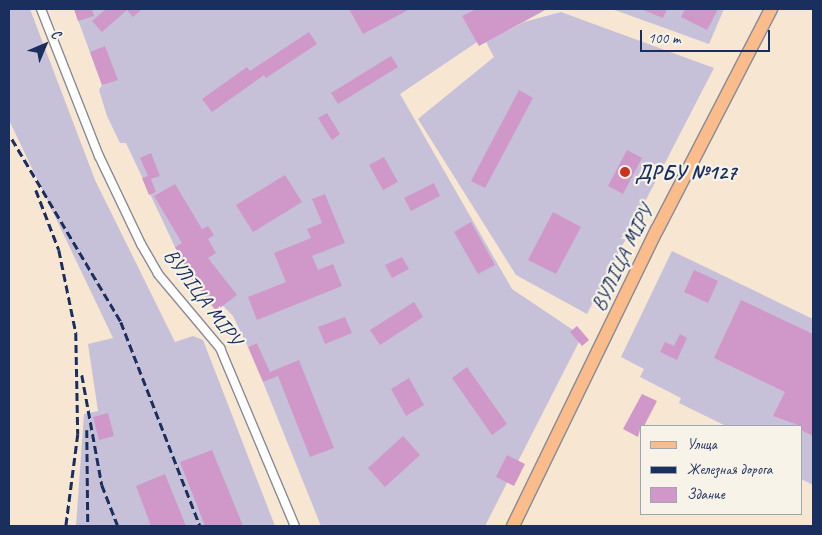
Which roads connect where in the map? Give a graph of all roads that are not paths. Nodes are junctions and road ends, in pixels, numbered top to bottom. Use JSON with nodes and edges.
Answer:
{"nodes":[{"id":1,"x":41,"y":9,"type":"edge"},
{"id":2,"x":771,"y":9,"type":"edge"},
{"id":3,"x":295,"y":526,"type":"edge"},
{"id":4,"x":512,"y":526,"type":"edge"}],
"edges":[{"from":1,"to":3,"type":"street","name":"ВУЛІЦА МІРУ"},
{"from":2,"to":4,"type":"main road","name":"ВУЛІЦА МІРУ"}]}
